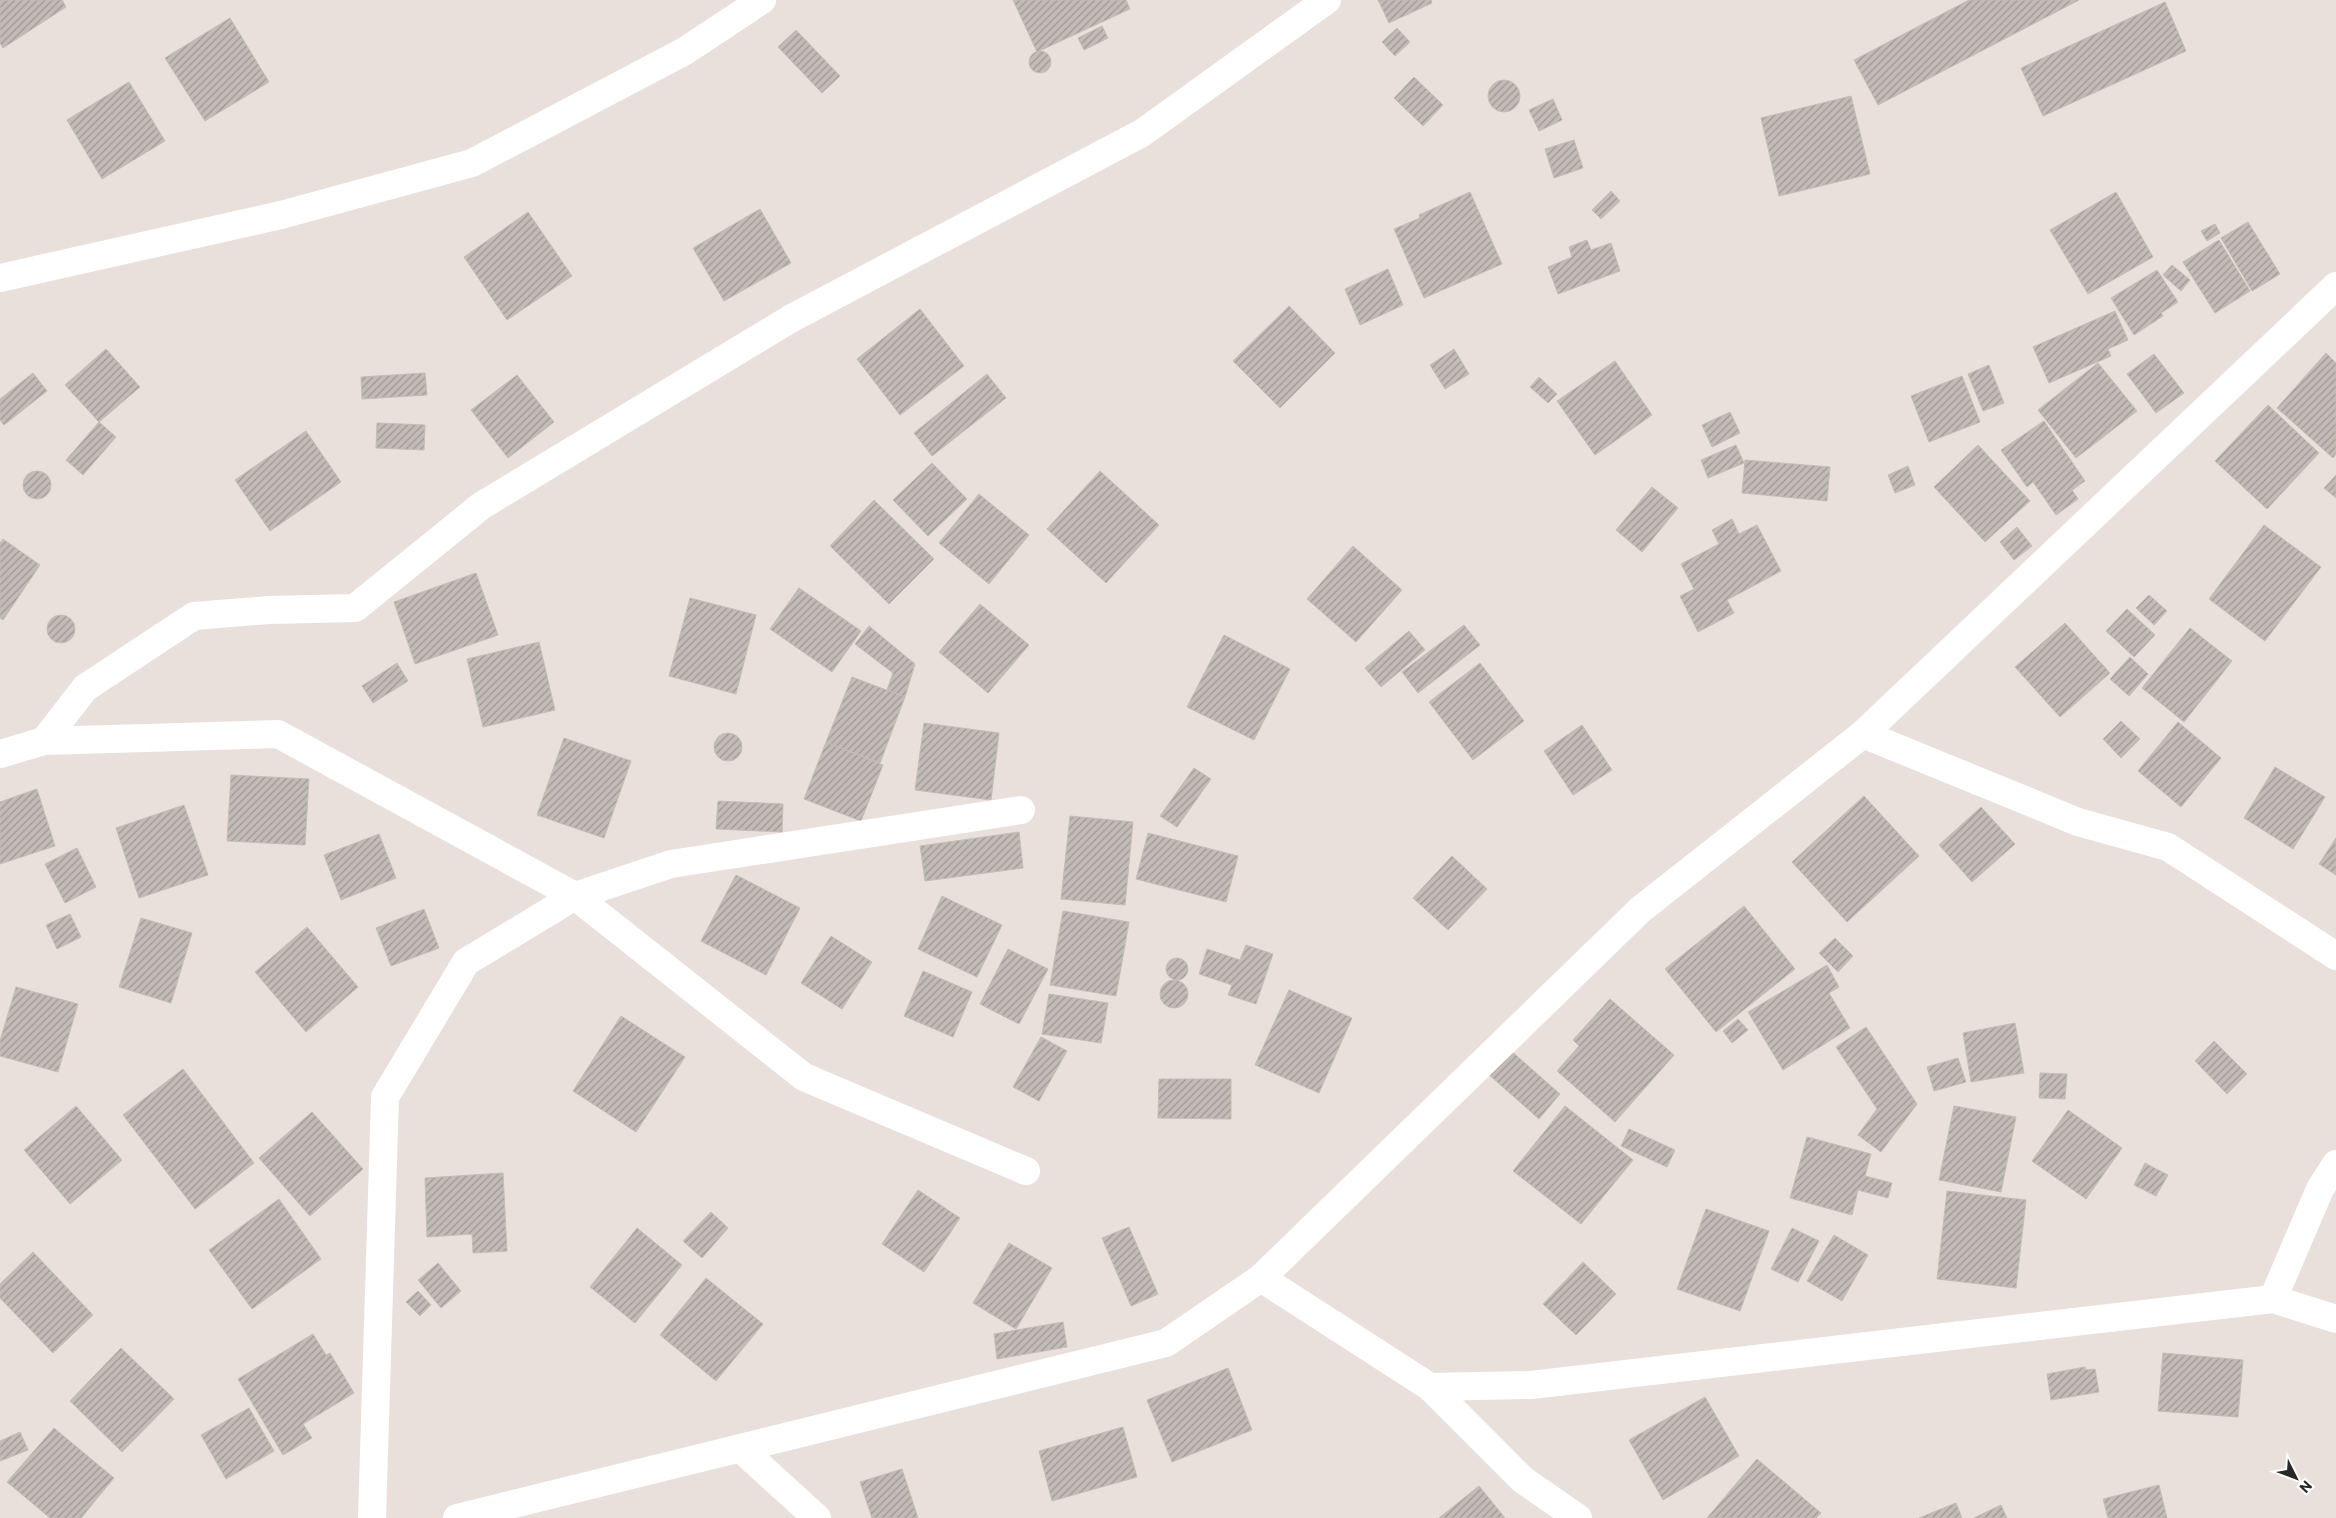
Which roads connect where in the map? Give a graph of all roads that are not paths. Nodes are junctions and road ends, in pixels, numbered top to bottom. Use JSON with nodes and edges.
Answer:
{"nodes":[{"id":1,"x":762,"y":0,"type":"edge"},
{"id":2,"x":1327,"y":0,"type":"edge"},
{"id":3,"x":0,"y":278,"type":"edge"},
{"id":4,"x":2336,"y":286,"type":"edge"},
{"id":5,"x":1863,"y":734,"type":"junction"},
{"id":6,"x":44,"y":741,"type":"junction"},
{"id":7,"x":0,"y":754,"type":"edge"},
{"id":8,"x":1021,"y":810,"type":"dead end"},
{"id":9,"x":575,"y":896,"type":"junction"},
{"id":10,"x":2336,"y":956,"type":"edge"},
{"id":11,"x":2336,"y":1164,"type":"edge"},
{"id":12,"x":1026,"y":1171,"type":"dead end"},
{"id":13,"x":1260,"y":1278,"type":"junction"},
{"id":14,"x":2273,"y":1298,"type":"junction"},
{"id":15,"x":2336,"y":1319,"type":"edge"},
{"id":16,"x":1430,"y":1388,"type":"junction"},
{"id":17,"x":740,"y":1448,"type":"junction"},
{"id":18,"x":372,"y":1518,"type":"edge"},
{"id":19,"x":457,"y":1518,"type":"edge"},
{"id":20,"x":817,"y":1518,"type":"edge"},
{"id":21,"x":1578,"y":1518,"type":"edge"}],
"edges":[{"from":1,"to":3,"type":"street"},
{"from":2,"to":6,"type":"street"},
{"from":4,"to":5,"type":"street"},
{"from":5,"to":10,"type":"street"},
{"from":5,"to":13,"type":"street"},
{"from":6,"to":7,"type":"street"},
{"from":6,"to":9,"type":"street"},
{"from":8,"to":9,"type":"street"},
{"from":9,"to":12,"type":"street"},
{"from":9,"to":18,"type":"street"},
{"from":11,"to":14,"type":"street"},
{"from":13,"to":16,"type":"street"},
{"from":13,"to":17,"type":"street"},
{"from":14,"to":15,"type":"street"},
{"from":14,"to":16,"type":"street"},
{"from":16,"to":21,"type":"street"},
{"from":17,"to":19,"type":"street"},
{"from":17,"to":20,"type":"street"}]}
